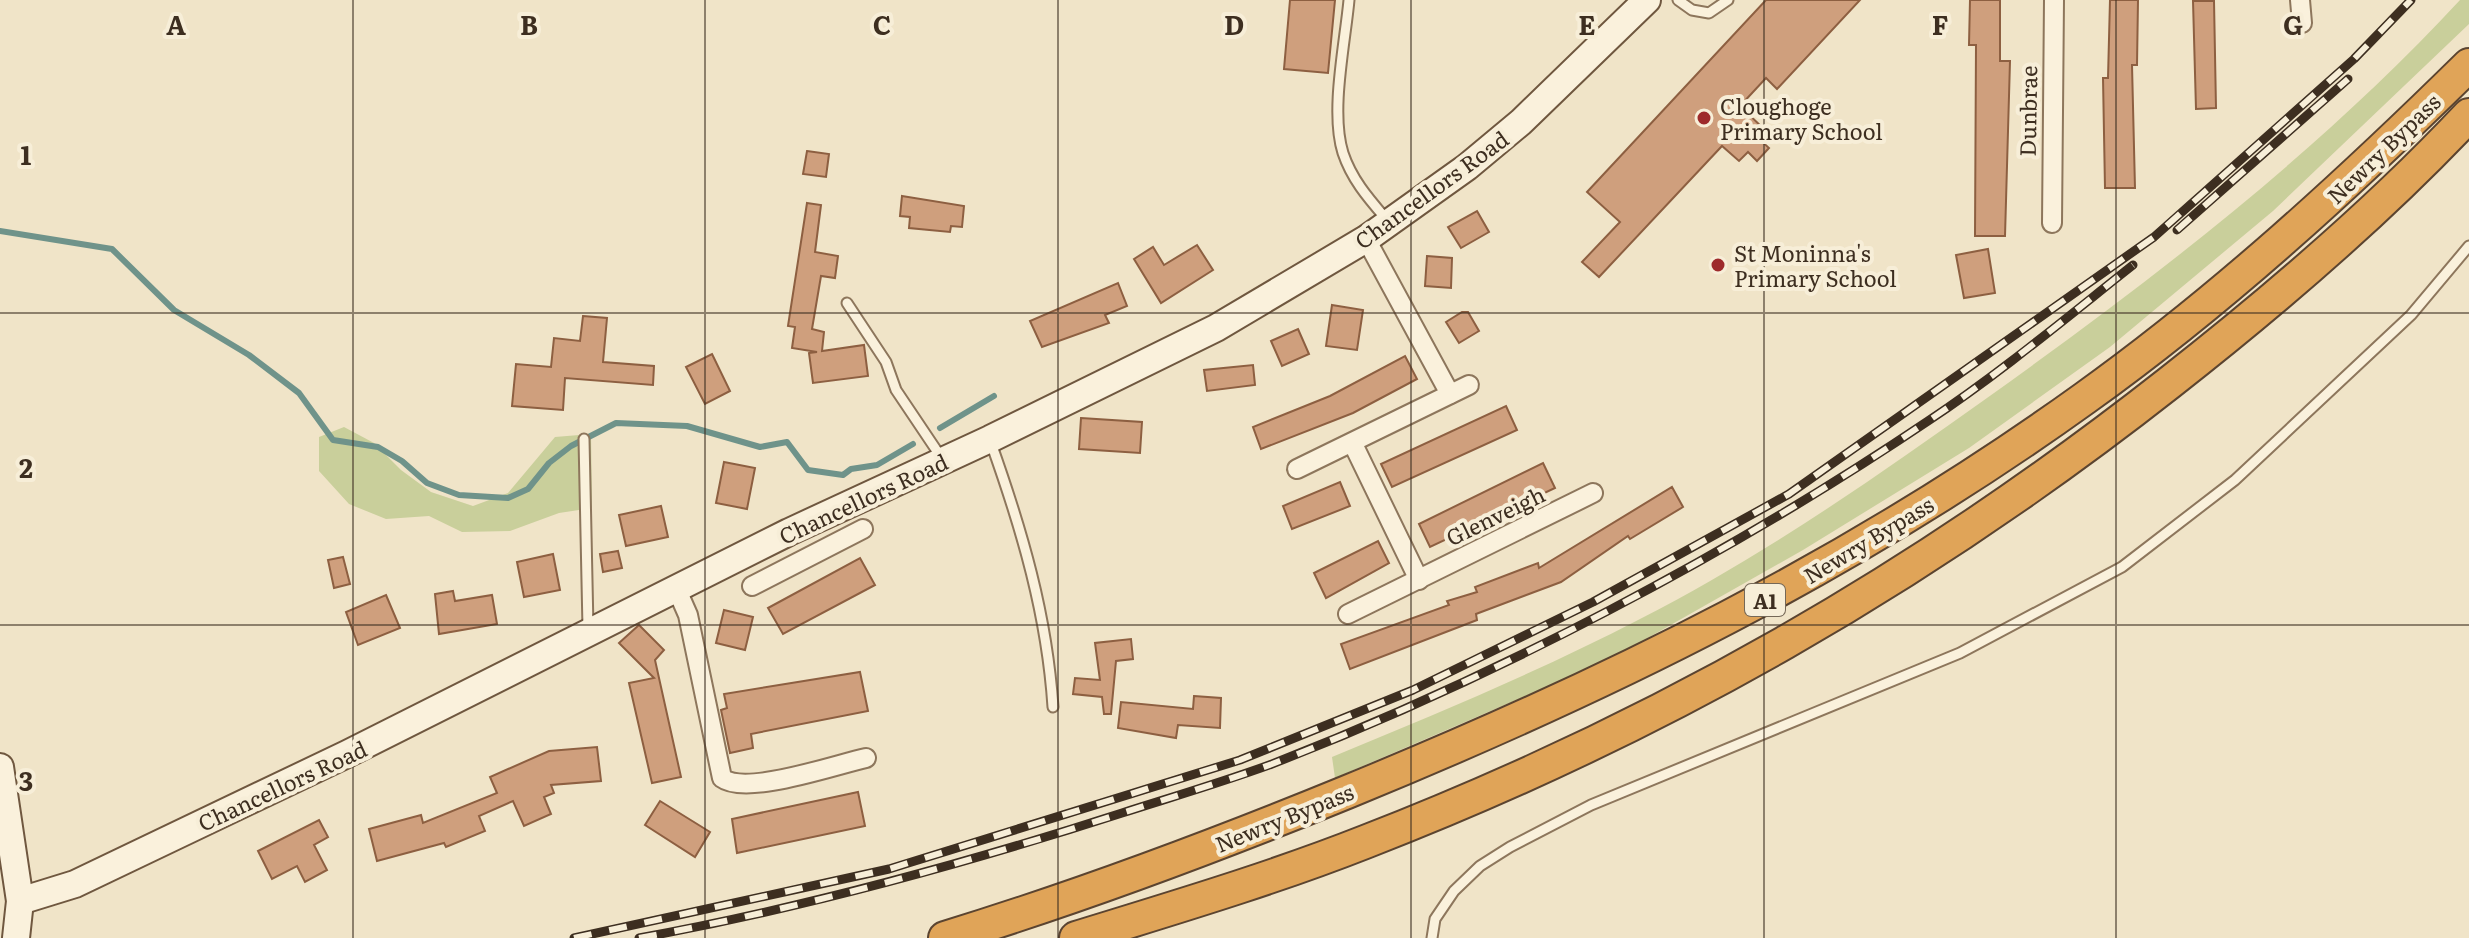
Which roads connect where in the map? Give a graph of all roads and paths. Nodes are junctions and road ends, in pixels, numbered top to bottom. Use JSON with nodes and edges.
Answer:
{"nodes":[{"id":1,"x":1349,"y":0,"type":"edge"},
{"id":2,"x":1647,"y":0,"type":"edge"},
{"id":3,"x":1678,"y":0,"type":"edge"},
{"id":4,"x":1728,"y":0,"type":"edge"},
{"id":5,"x":2054,"y":0,"type":"edge"},
{"id":6,"x":2300,"y":0,"type":"edge"},
{"id":7,"x":2302,"y":23,"type":"dead end"},
{"id":8,"x":2469,"y":65,"type":"edge"},
{"id":9,"x":2469,"y":115,"type":"edge"},
{"id":10,"x":1389,"y":223,"type":"junction"},
{"id":11,"x":2052,"y":223,"type":"dead end"},
{"id":12,"x":1366,"y":239,"type":"junction"},
{"id":13,"x":2469,"y":246,"type":"edge"},
{"id":14,"x":847,"y":303,"type":"dead end"},
{"id":15,"x":1469,"y":385,"type":"dead end"},
{"id":16,"x":1450,"y":394,"type":"junction"},
{"id":17,"x":584,"y":439,"type":"dead end"},
{"id":18,"x":990,"y":439,"type":"junction"},
{"id":19,"x":1353,"y":444,"type":"junction"},
{"id":20,"x":943,"y":460,"type":"junction"},
{"id":21,"x":1297,"y":469,"type":"dead end"},
{"id":22,"x":1593,"y":493,"type":"dead end"},
{"id":23,"x":863,"y":529,"type":"dead end"},
{"id":24,"x":789,"y":532,"type":"junction"},
{"id":25,"x":803,"y":560,"type":"junction"},
{"id":26,"x":1419,"y":580,"type":"junction"},
{"id":27,"x":752,"y":586,"type":"dead end"},
{"id":28,"x":677,"y":590,"type":"junction"},
{"id":29,"x":1348,"y":614,"type":"dead end"},
{"id":30,"x":588,"y":634,"type":"junction"},
{"id":31,"x":1053,"y":707,"type":"dead end"},
{"id":32,"x":866,"y":758,"type":"dead end"},
{"id":33,"x":0,"y":767,"type":"edge"},
{"id":34,"x":20,"y":901,"type":"junction"},
{"id":35,"x":16,"y":938,"type":"edge"},
{"id":36,"x":945,"y":938,"type":"edge"},
{"id":37,"x":1076,"y":938,"type":"edge"},
{"id":38,"x":1432,"y":938,"type":"edge"}],
"edges":[{"from":1,"to":10,"type":"lane"},
{"from":2,"to":10,"type":"street","name":"Chancellors Road"},
{"from":3,"to":4,"type":"lane"},
{"from":5,"to":11,"type":"street","name":"Dunbrae"},
{"from":6,"to":7,"type":"street"},
{"from":8,"to":36,"type":"highway","name":"Newry Bypass","number":"A1"},
{"from":9,"to":37,"type":"highway","name":"Newry Bypass","number":"A1"},
{"from":10,"to":12,"type":"street","name":"Chancellors Road"},
{"from":12,"to":16,"type":"street"},
{"from":12,"to":18,"type":"street","name":"Chancellors Road"},
{"from":13,"to":38,"type":"lane"},
{"from":14,"to":20,"type":"lane"},
{"from":15,"to":16,"type":"street"},
{"from":16,"to":19,"type":"street"},
{"from":17,"to":30,"type":"lane"},
{"from":18,"to":20,"type":"street","name":"Chancellors Road"},
{"from":18,"to":31,"type":"lane"},
{"from":19,"to":21,"type":"street"},
{"from":19,"to":26,"type":"street"},
{"from":20,"to":24,"type":"street","name":"Chancellors Road"},
{"from":22,"to":26,"type":"street","name":"Glenveigh"},
{"from":23,"to":25,"type":"street"},
{"from":24,"to":25,"type":"street"},
{"from":24,"to":28,"type":"street","name":"Chancellors Road"},
{"from":25,"to":27,"type":"street"},
{"from":26,"to":29,"type":"street","name":"Glenveigh"},
{"from":28,"to":30,"type":"street","name":"Chancellors Road"},
{"from":28,"to":32,"type":"street"},
{"from":30,"to":34,"type":"street","name":"Chancellors Road"},
{"from":33,"to":34,"type":"street"},
{"from":34,"to":35,"type":"street"}]}
